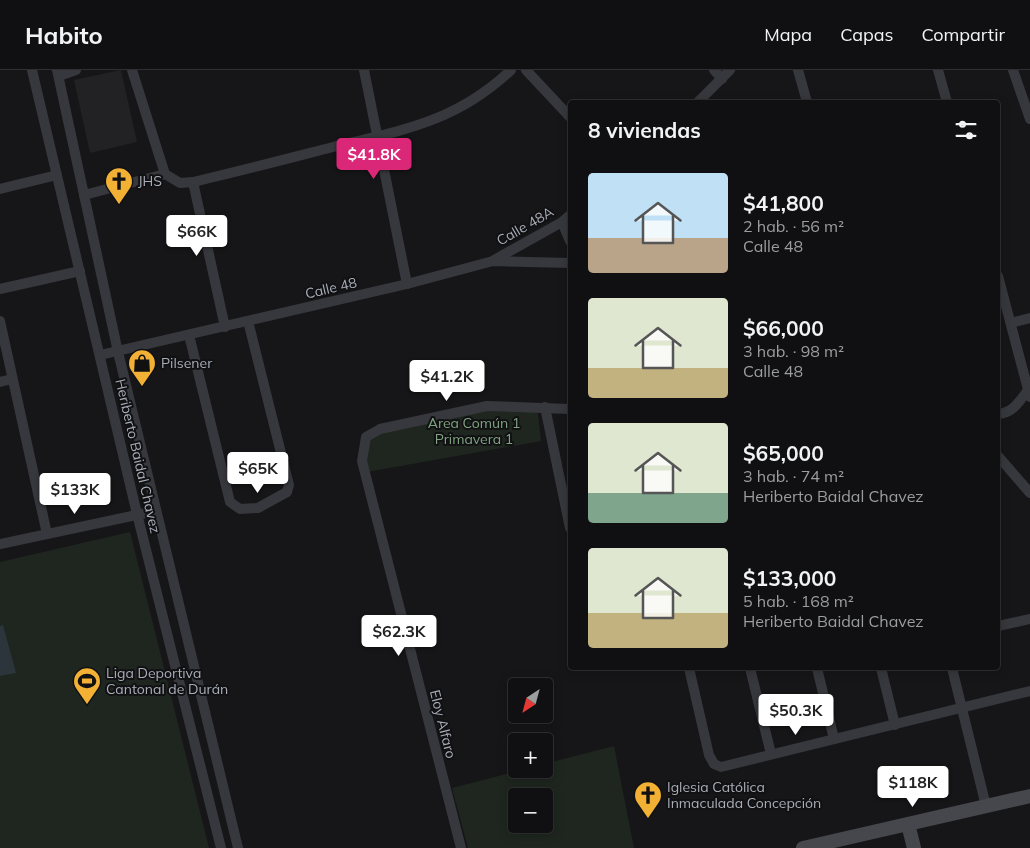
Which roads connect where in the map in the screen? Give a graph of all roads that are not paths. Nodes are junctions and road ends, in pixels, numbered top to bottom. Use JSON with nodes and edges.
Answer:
{"nodes":[{"id":1,"x":32,"y":70,"type":"edge"},
{"id":2,"x":76,"y":70,"type":"edge"},
{"id":3,"x":132,"y":70,"type":"edge"},
{"id":4,"x":364,"y":70,"type":"edge"},
{"id":5,"x":511,"y":70,"type":"edge"},
{"id":6,"x":526,"y":70,"type":"edge"},
{"id":7,"x":714,"y":70,"type":"edge"},
{"id":8,"x":730,"y":70,"type":"edge"},
{"id":9,"x":798,"y":70,"type":"edge"},
{"id":10,"x":938,"y":70,"type":"edge"},
{"id":11,"x":1013,"y":70,"type":"edge"},
{"id":12,"x":58,"y":73,"type":"edge"},
{"id":13,"x":722,"y":79,"type":"junction"},
{"id":14,"x":700,"y":100,"type":"edge"},
{"id":15,"x":806,"y":100,"type":"edge"},
{"id":16,"x":946,"y":100,"type":"edge"},
{"id":17,"x":568,"y":115,"type":"edge"},
{"id":18,"x":1030,"y":118,"type":"edge"},
{"id":19,"x":378,"y":138,"type":"junction"},
{"id":20,"x":165,"y":174,"type":"junction"},
{"id":21,"x":57,"y":175,"type":"junction"},
{"id":22,"x":193,"y":182,"type":"junction"},
{"id":23,"x":0,"y":189,"type":"edge"},
{"id":24,"x":84,"y":194,"type":"junction"},
{"id":25,"x":568,"y":217,"type":"edge"},
{"id":26,"x":562,"y":222,"type":"junction"},
{"id":27,"x":568,"y":236,"type":"edge"},
{"id":28,"x":493,"y":261,"type":"junction"},
{"id":29,"x":568,"y":263,"type":"edge"},
{"id":30,"x":80,"y":271,"type":"junction"},
{"id":31,"x":1000,"y":283,"type":"edge"},
{"id":32,"x":408,"y":284,"type":"junction"},
{"id":33,"x":0,"y":289,"type":"edge"},
{"id":34,"x":1030,"y":318,"type":"edge"},
{"id":35,"x":0,"y":321,"type":"edge"},
{"id":36,"x":248,"y":321,"type":"junction"},
{"id":37,"x":1011,"y":323,"type":"junction"},
{"id":38,"x":225,"y":327,"type":"junction"},
{"id":39,"x":189,"y":335,"type":"junction"},
{"id":40,"x":118,"y":352,"type":"junction"},
{"id":41,"x":100,"y":355,"type":"junction"},
{"id":42,"x":12,"y":379,"type":"junction"},
{"id":43,"x":0,"y":382,"type":"edge"},
{"id":44,"x":1029,"y":394,"type":"edge"},
{"id":45,"x":545,"y":406,"type":"junction"},
{"id":46,"x":568,"y":409,"type":"edge"},
{"id":47,"x":1000,"y":414,"type":"edge"},
{"id":48,"x":1000,"y":458,"type":"edge"},
{"id":49,"x":1030,"y":493,"type":"edge"},
{"id":50,"x":155,"y":511,"type":"junction"},
{"id":51,"x":137,"y":514,"type":"junction"},
{"id":52,"x":568,"y":518,"type":"edge"},
{"id":53,"x":47,"y":534,"type":"junction"},
{"id":54,"x":0,"y":544,"type":"edge"},
{"id":55,"x":1030,"y":619,"type":"edge"},
{"id":56,"x":1000,"y":626,"type":"edge"},
{"id":57,"x":689,"y":670,"type":"edge"},
{"id":58,"x":750,"y":670,"type":"edge"},
{"id":59,"x":817,"y":670,"type":"edge"},
{"id":60,"x":881,"y":670,"type":"edge"},
{"id":61,"x":953,"y":670,"type":"edge"},
{"id":62,"x":1030,"y":690,"type":"edge"},
{"id":63,"x":962,"y":707,"type":"junction"},
{"id":64,"x":895,"y":725,"type":"junction"},
{"id":65,"x":834,"y":739,"type":"junction"},
{"id":66,"x":771,"y":754,"type":"junction"},
{"id":67,"x":1030,"y":796,"type":"edge"},
{"id":68,"x":986,"y":806,"type":"junction"},
{"id":69,"x":908,"y":824,"type":"junction"},
{"id":70,"x":221,"y":848,"type":"edge"},
{"id":71,"x":238,"y":848,"type":"edge"},
{"id":72,"x":461,"y":848,"type":"edge"},
{"id":73,"x":803,"y":848,"type":"edge"},
{"id":74,"x":914,"y":848,"type":"edge"}],
"edges":[{"from":1,"to":21,"type":"street","name":"Heriberto Baidal Chavez"},
{"from":2,"to":12,"type":"street"},
{"from":3,"to":20,"type":"street"},
{"from":4,"to":19,"type":"street"},
{"from":5,"to":19,"type":"street"},
{"from":6,"to":17,"type":"street"},
{"from":7,"to":13,"type":"street"},
{"from":8,"to":13,"type":"street"},
{"from":9,"to":15,"type":"street"},
{"from":10,"to":16,"type":"street"},
{"from":11,"to":18,"type":"street"},
{"from":12,"to":24,"type":"street","name":"Heriberto Baidal Chavez"},
{"from":13,"to":14,"type":"street"},
{"from":19,"to":22,"type":"street"},
{"from":19,"to":32,"type":"street"},
{"from":20,"to":22,"type":"street"},
{"from":20,"to":24,"type":"street"},
{"from":21,"to":23,"type":"street"},
{"from":21,"to":30,"type":"street","name":"Heriberto Baidal Chavez"},
{"from":22,"to":38,"type":"street"},
{"from":24,"to":40,"type":"street","name":"Heriberto Baidal Chavez"},
{"from":25,"to":26,"type":"street","name":"Calle 48A"},
{"from":26,"to":27,"type":"street"},
{"from":26,"to":28,"type":"street","name":"Calle 48A"},
{"from":28,"to":29,"type":"street","name":"Calle 48"},
{"from":28,"to":32,"type":"street","name":"Calle 48"},
{"from":30,"to":33,"type":"street"},
{"from":30,"to":41,"type":"street","name":"Heriberto Baidal Chavez"},
{"from":31,"to":37,"type":"street"},
{"from":32,"to":36,"type":"street","name":"Calle 48"},
{"from":34,"to":37,"type":"street"},
{"from":35,"to":42,"type":"street"},
{"from":36,"to":38,"type":"street","name":"Calle 48"},
{"from":36,"to":39,"type":"street"},
{"from":37,"to":44,"type":"street"},
{"from":38,"to":39,"type":"street","name":"Calle 48"},
{"from":39,"to":40,"type":"street","name":"Calle 48"},
{"from":40,"to":41,"type":"street","name":"Calle 48"},
{"from":40,"to":50,"type":"street","name":"Heriberto Baidal Chavez"},
{"from":41,"to":51,"type":"street","name":"Heriberto Baidal Chavez"},
{"from":42,"to":43,"type":"street"},
{"from":42,"to":53,"type":"street"},
{"from":44,"to":47,"type":"street"},
{"from":45,"to":46,"type":"street"},
{"from":45,"to":52,"type":"street"},
{"from":45,"to":72,"type":"street","name":"Eloy Alfaro"},
{"from":48,"to":49,"type":"street"},
{"from":50,"to":51,"type":"street"},
{"from":50,"to":71,"type":"street","name":"Heriberto Baidal Chavez"},
{"from":51,"to":53,"type":"street"},
{"from":51,"to":70,"type":"street","name":"Heriberto Baidal Chavez"},
{"from":53,"to":54,"type":"street"},
{"from":55,"to":56,"type":"street"},
{"from":57,"to":66,"type":"street"},
{"from":58,"to":66,"type":"street"},
{"from":59,"to":65,"type":"street"},
{"from":60,"to":64,"type":"street"},
{"from":61,"to":63,"type":"street"},
{"from":62,"to":63,"type":"street"},
{"from":63,"to":64,"type":"street"},
{"from":63,"to":68,"type":"street"},
{"from":64,"to":65,"type":"street"},
{"from":65,"to":66,"type":"street"},
{"from":67,"to":68,"type":"street"},
{"from":68,"to":69,"type":"street"},
{"from":69,"to":73,"type":"street"},
{"from":69,"to":74,"type":"street"}]}
